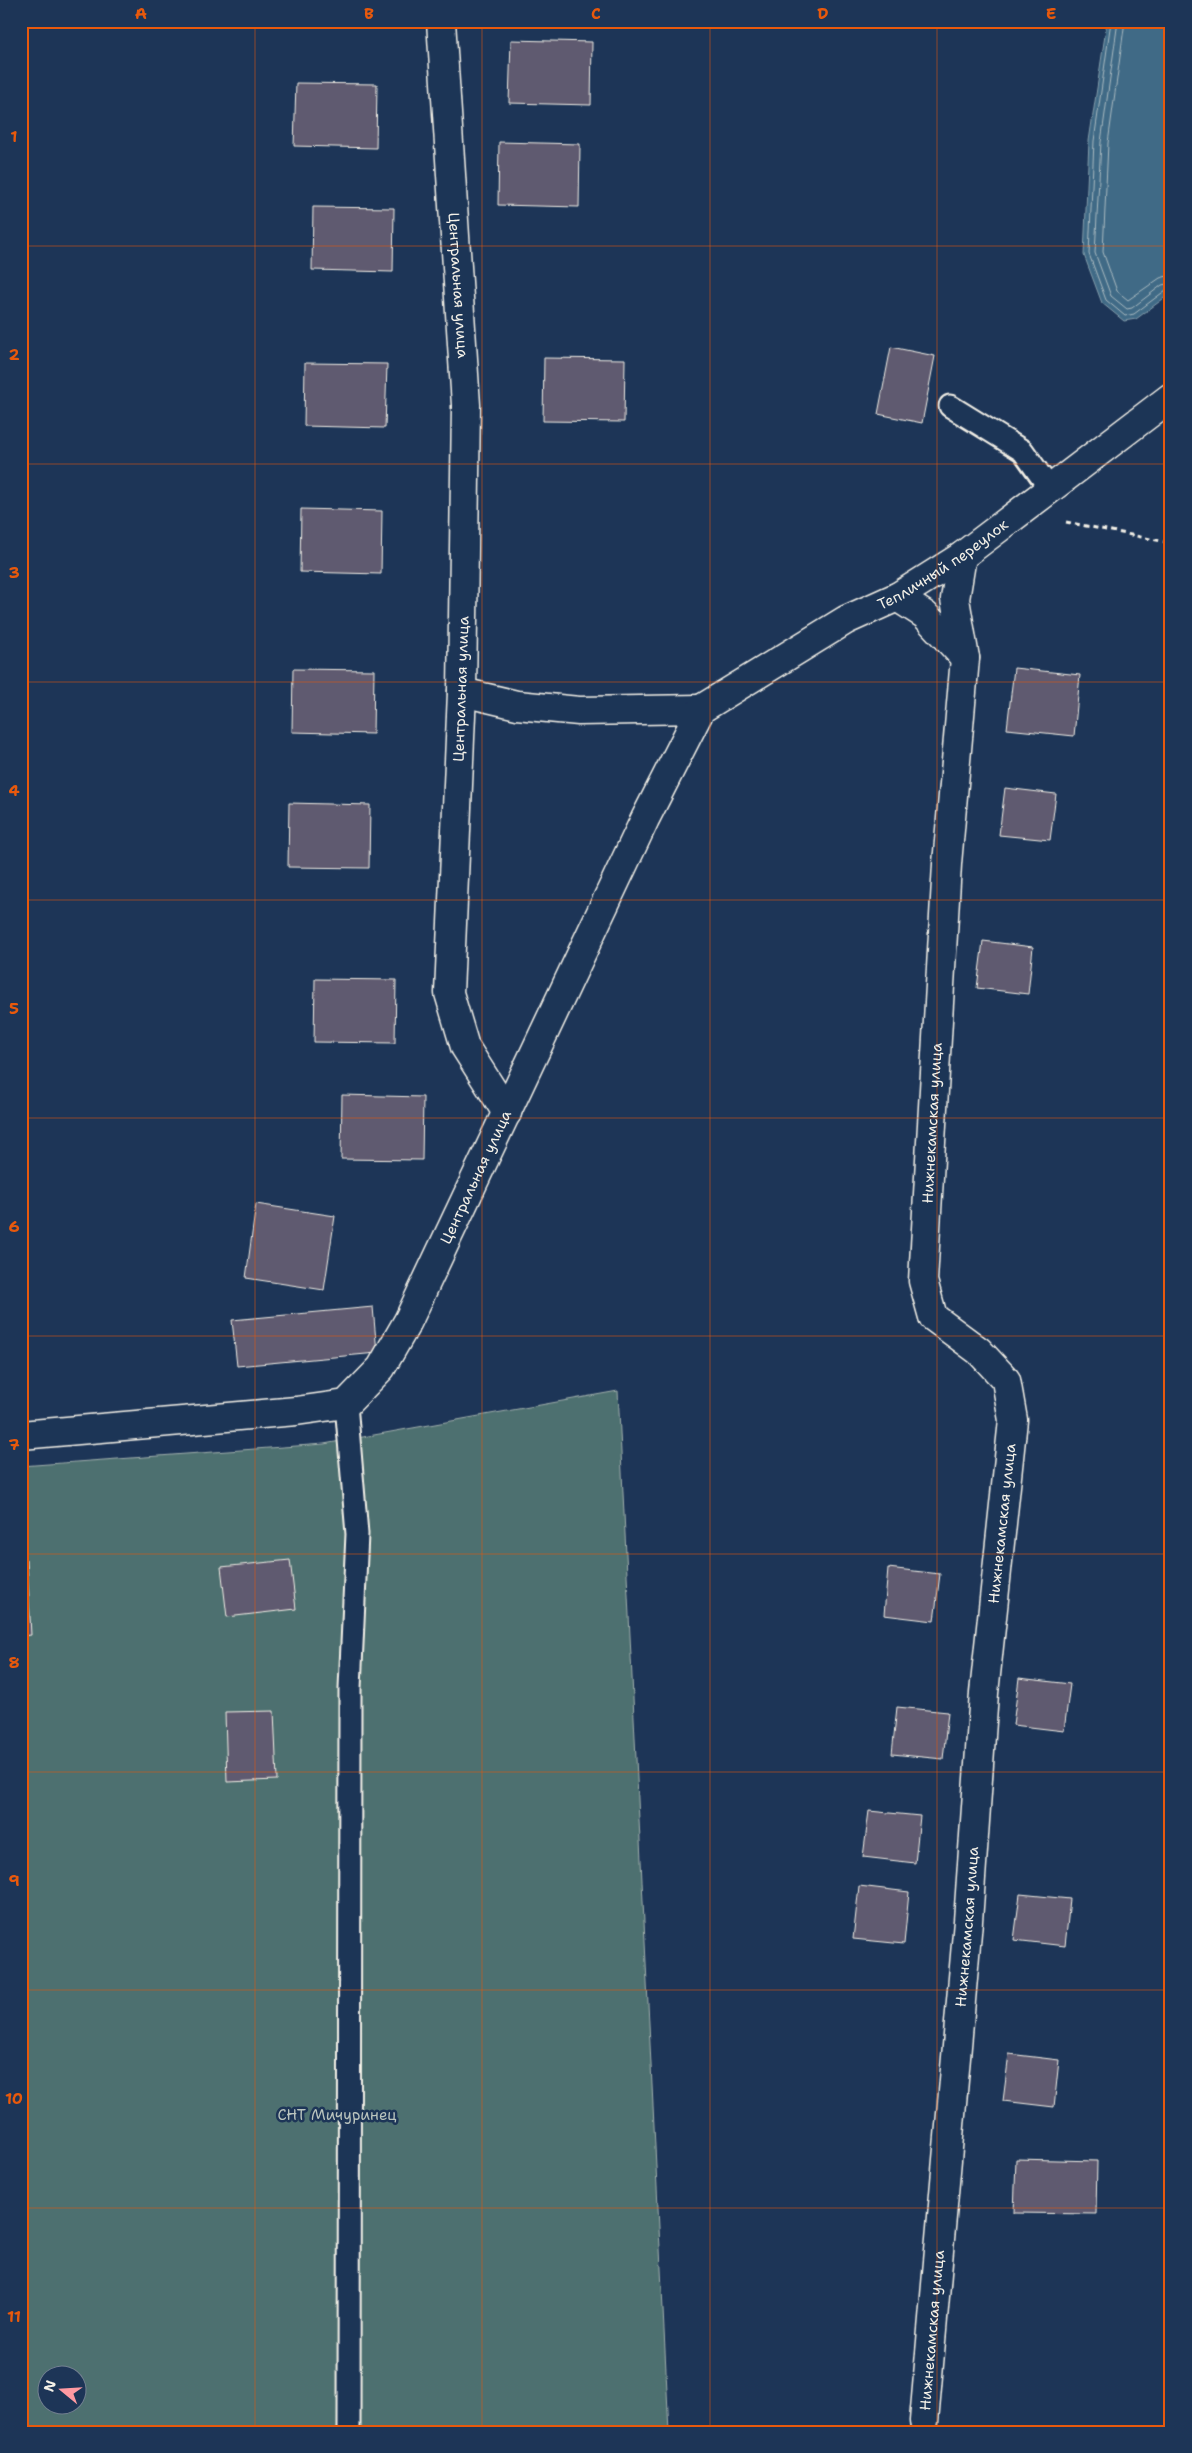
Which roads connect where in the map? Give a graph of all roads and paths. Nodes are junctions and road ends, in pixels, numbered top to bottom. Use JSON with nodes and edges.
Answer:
{"nodes":[{"id":1,"x":441,"y":21,"type":"edge"},
{"id":2,"x":1171,"y":397,"type":"edge"},
{"id":3,"x":950,"y":406,"type":"dead end"},
{"id":4,"x":1050,"y":489,"type":"junction"},
{"id":5,"x":1018,"y":513,"type":"junction"},
{"id":6,"x":1171,"y":543,"type":"edge"},
{"id":7,"x":962,"y":556,"type":"junction"},
{"id":8,"x":898,"y":597,"type":"junction"},
{"id":9,"x":964,"y":658,"type":"junction"},
{"id":10,"x":462,"y":692,"type":"junction"},
{"id":11,"x":701,"y":709,"type":"junction"},
{"id":12,"x":507,"y":1112,"type":"junction"},
{"id":13,"x":346,"y":1404,"type":"junction"},
{"id":14,"x":21,"y":1435,"type":"edge"},
{"id":15,"x":924,"y":2421,"type":"dead end"},
{"id":16,"x":350,"y":2432,"type":"edge"}],
"edges":[{"from":1,"to":10,"type":"street","name":"Центральная улица"},
{"from":2,"to":4,"type":"street","name":"Тепличный переулок"},
{"from":3,"to":4,"type":"lane"},
{"from":4,"to":5,"type":"street","name":"Тепличный переулок"},
{"from":5,"to":6,"type":"path"},
{"from":5,"to":7,"type":"street","name":"Тепличный переулок"},
{"from":7,"to":8,"type":"street","name":"Тепличный переулок"},
{"from":7,"to":9,"type":"street","name":"Нижнекамская улица"},
{"from":8,"to":9,"type":"street"},
{"from":8,"to":11,"type":"street","name":"Тепличный переулок"},
{"from":9,"to":15,"type":"street","name":"Нижнекамская улица"},
{"from":10,"to":11,"type":"street"},
{"from":10,"to":12,"type":"street","name":"Центральная улица"},
{"from":11,"to":12,"type":"street"},
{"from":12,"to":13,"type":"street","name":"Центральная улица"},
{"from":13,"to":14,"type":"street"},
{"from":13,"to":16,"type":"lane"}]}
